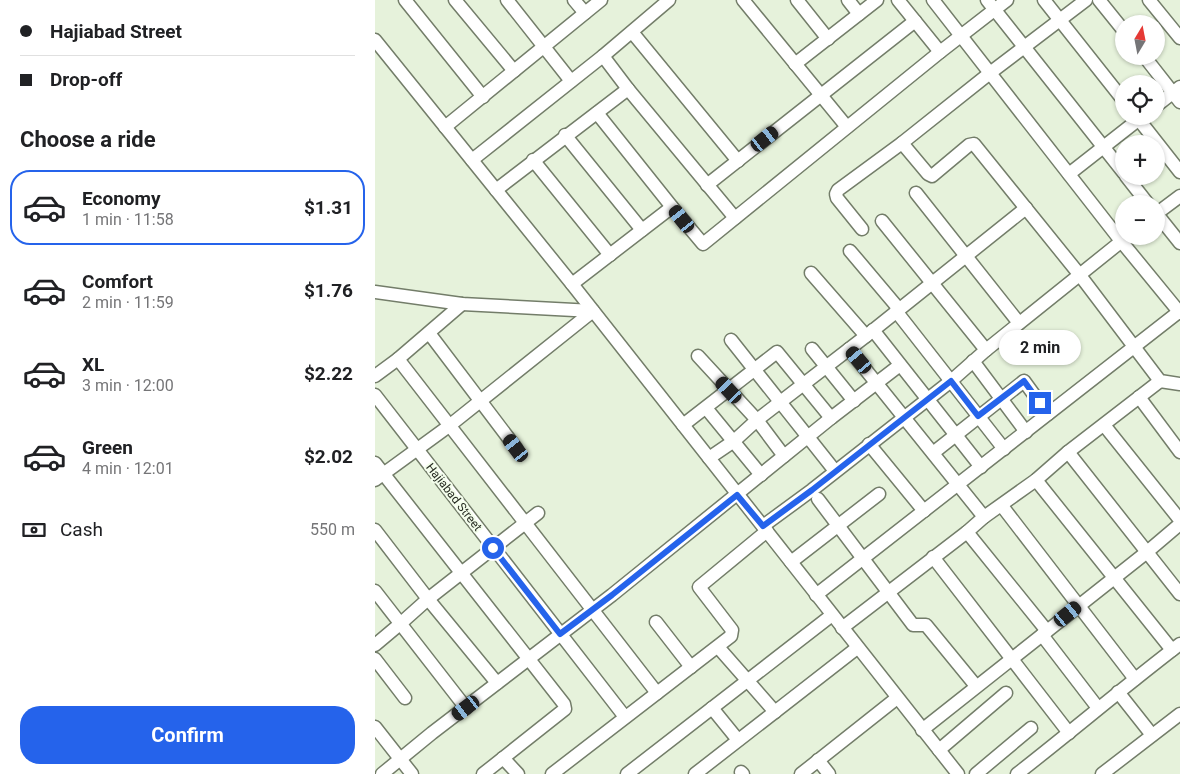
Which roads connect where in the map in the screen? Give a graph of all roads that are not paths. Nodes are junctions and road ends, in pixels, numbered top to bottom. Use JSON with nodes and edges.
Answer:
{"nodes":[{"id":1,"x":405,"y":0,"type":"edge"},
{"id":2,"x":455,"y":0,"type":"edge"},
{"id":3,"x":507,"y":0,"type":"edge"},
{"id":4,"x":574,"y":0,"type":"edge"},
{"id":5,"x":601,"y":0,"type":"edge"},
{"id":6,"x":669,"y":0,"type":"edge"},
{"id":7,"x":743,"y":0,"type":"edge"},
{"id":8,"x":797,"y":0,"type":"edge"},
{"id":9,"x":848,"y":0,"type":"edge"},
{"id":10,"x":877,"y":0,"type":"edge"},
{"id":11,"x":898,"y":0,"type":"edge"},
{"id":12,"x":933,"y":0,"type":"edge"},
{"id":13,"x":1007,"y":0,"type":"edge"},
{"id":14,"x":1044,"y":0,"type":"edge"},
{"id":15,"x":1086,"y":0,"type":"edge"},
{"id":16,"x":1099,"y":0,"type":"edge"},
{"id":17,"x":1149,"y":0,"type":"edge"},
{"id":18,"x":991,"y":5,"type":"edge"},
{"id":19,"x":585,"y":13,"type":"junction"},
{"id":20,"x":859,"y":14,"type":"junction"},
{"id":21,"x":1059,"y":19,"type":"junction"},
{"id":22,"x":1115,"y":20,"type":"edge"},
{"id":23,"x":915,"y":22,"type":"junction"},
{"id":24,"x":632,"y":32,"type":"junction"},
{"id":25,"x":961,"y":36,"type":"junction"},
{"id":26,"x":1180,"y":38,"type":"edge"},
{"id":27,"x":828,"y":39,"type":"junction"},
{"id":28,"x":375,"y":40,"type":"edge"},
{"id":29,"x":1023,"y":46,"type":"junction"},
{"id":30,"x":543,"y":48,"type":"junction"},
{"id":31,"x":940,"y":52,"type":"junction"},
{"id":32,"x":603,"y":56,"type":"junction"},
{"id":33,"x":795,"y":64,"type":"junction"},
{"id":34,"x":1152,"y":65,"type":"edge"},
{"id":35,"x":514,"y":71,"type":"junction"},
{"id":36,"x":990,"y":73,"type":"junction"},
{"id":37,"x":571,"y":81,"type":"junction"},
{"id":38,"x":628,"y":89,"type":"junction"},
{"id":39,"x":1115,"y":90,"type":"edge"},
{"id":40,"x":1177,"y":94,"type":"edge"},
{"id":41,"x":821,"y":96,"type":"junction"},
{"id":42,"x":483,"y":97,"type":"junction"},
{"id":43,"x":1165,"y":101,"type":"edge"},
{"id":44,"x":597,"y":113,"type":"junction"},
{"id":45,"x":1129,"y":125,"type":"edge"},
{"id":46,"x":1145,"y":125,"type":"edge"},
{"id":47,"x":445,"y":127,"type":"junction"},
{"id":48,"x":847,"y":127,"type":"junction"},
{"id":49,"x":565,"y":136,"type":"junction"},
{"id":50,"x":902,"y":143,"type":"junction"},
{"id":51,"x":1103,"y":147,"type":"junction"},
{"id":52,"x":473,"y":160,"type":"junction"},
{"id":53,"x":533,"y":160,"type":"junction"},
{"id":54,"x":738,"y":161,"type":"junction"},
{"id":55,"x":1115,"y":162,"type":"edge"},
{"id":56,"x":1180,"y":172,"type":"edge"},
{"id":57,"x":1069,"y":174,"type":"junction"},
{"id":58,"x":707,"y":185,"type":"junction"},
{"id":59,"x":1134,"y":185,"type":"edge"},
{"id":60,"x":496,"y":190,"type":"junction"},
{"id":61,"x":916,"y":193,"type":"dead end"},
{"id":62,"x":1142,"y":195,"type":"edge"},
{"id":63,"x":1180,"y":196,"type":"edge"},
{"id":64,"x":672,"y":207,"type":"junction"},
{"id":65,"x":1165,"y":207,"type":"edge"},
{"id":66,"x":1025,"y":208,"type":"junction"},
{"id":67,"x":735,"y":218,"type":"junction"},
{"id":68,"x":882,"y":221,"type":"dead end"},
{"id":69,"x":1165,"y":225,"type":"edge"},
{"id":70,"x":1115,"y":228,"type":"edge"},
{"id":71,"x":862,"y":229,"type":"dead end"},
{"id":72,"x":642,"y":230,"type":"junction"},
{"id":73,"x":1180,"y":243,"type":"edge"},
{"id":74,"x":1116,"y":245,"type":"edge"},
{"id":75,"x":1129,"y":245,"type":"edge"},
{"id":76,"x":850,"y":251,"type":"dead end"},
{"id":77,"x":610,"y":255,"type":"junction"},
{"id":78,"x":965,"y":256,"type":"junction"},
{"id":79,"x":811,"y":274,"type":"dead end"},
{"id":80,"x":1079,"y":274,"type":"junction"},
{"id":81,"x":932,"y":283,"type":"junction"},
{"id":82,"x":572,"y":284,"type":"junction"},
{"id":83,"x":375,"y":292,"type":"edge"},
{"id":84,"x":462,"y":304,"type":"junction"},
{"id":85,"x":898,"y":310,"type":"junction"},
{"id":86,"x":593,"y":311,"type":"junction"},
{"id":87,"x":1180,"y":312,"type":"edge"},
{"id":88,"x":1019,"y":323,"type":"junction"},
{"id":89,"x":429,"y":333,"type":"junction"},
{"id":90,"x":870,"y":333,"type":"junction"},
{"id":91,"x":731,"y":340,"type":"dead end"},
{"id":92,"x":1135,"y":346,"type":"junction"},
{"id":93,"x":812,"y":349,"type":"dead end"},
{"id":94,"x":849,"y":349,"type":"junction"},
{"id":95,"x":986,"y":350,"type":"junction"},
{"id":96,"x":698,"y":356,"type":"dead end"},
{"id":97,"x":398,"y":359,"type":"junction"},
{"id":98,"x":973,"y":361,"type":"junction"},
{"id":99,"x":900,"y":364,"type":"junction"},
{"id":100,"x":827,"y":367,"type":"junction"},
{"id":101,"x":755,"y":370,"type":"junction"},
{"id":102,"x":375,"y":376,"type":"edge"},
{"id":103,"x":951,"y":381,"type":"junction"},
{"id":104,"x":1161,"y":381,"type":"junction"},
{"id":105,"x":877,"y":382,"type":"junction"},
{"id":106,"x":1180,"y":384,"type":"edge"},
{"id":107,"x":803,"y":385,"type":"junction"},
{"id":108,"x":729,"y":390,"type":"junction"},
{"id":109,"x":375,"y":395,"type":"edge"},
{"id":110,"x":928,"y":398,"type":"junction"},
{"id":111,"x":1001,"y":398,"type":"junction"},
{"id":112,"x":1139,"y":398,"type":"junction"},
{"id":113,"x":481,"y":401,"type":"junction"},
{"id":114,"x":854,"y":401,"type":"junction"},
{"id":115,"x":781,"y":403,"type":"junction"},
{"id":116,"x":706,"y":408,"type":"junction"},
{"id":117,"x":1048,"y":414,"type":"junction"},
{"id":118,"x":978,"y":416,"type":"junction"},
{"id":119,"x":904,"y":417,"type":"junction"},
{"id":120,"x":831,"y":418,"type":"junction"},
{"id":121,"x":757,"y":420,"type":"junction"},
{"id":122,"x":683,"y":425,"type":"junction"},
{"id":123,"x":1104,"y":425,"type":"junction"},
{"id":124,"x":449,"y":426,"type":"junction"},
{"id":125,"x":1026,"y":432,"type":"junction"},
{"id":126,"x":955,"y":434,"type":"junction"},
{"id":127,"x":808,"y":437,"type":"junction"},
{"id":128,"x":734,"y":441,"type":"junction"},
{"id":129,"x":869,"y":444,"type":"junction"},
{"id":130,"x":516,"y":448,"type":"dead end"},
{"id":131,"x":417,"y":449,"type":"junction"},
{"id":132,"x":1004,"y":449,"type":"junction"},
{"id":133,"x":1068,"y":452,"type":"junction"},
{"id":134,"x":1180,"y":452,"type":"edge"},
{"id":135,"x":933,"y":453,"type":"junction"},
{"id":136,"x":784,"y":456,"type":"junction"},
{"id":137,"x":709,"y":458,"type":"junction"},
{"id":138,"x":375,"y":463,"type":"edge"},
{"id":139,"x":981,"y":467,"type":"junction"},
{"id":140,"x":835,"y":471,"type":"junction"},
{"id":141,"x":761,"y":475,"type":"junction"},
{"id":142,"x":379,"y":477,"type":"edge"},
{"id":143,"x":1036,"y":480,"type":"junction"},
{"id":144,"x":958,"y":485,"type":"junction"},
{"id":145,"x":879,"y":494,"type":"dead end"},
{"id":146,"x":737,"y":495,"type":"junction"},
{"id":147,"x":818,"y":499,"type":"dead end"},
{"id":148,"x":1001,"y":506,"type":"junction"},
{"id":149,"x":924,"y":511,"type":"junction"},
{"id":150,"x":538,"y":514,"type":"dead end"},
{"id":151,"x":983,"y":517,"type":"junction"},
{"id":152,"x":1180,"y":520,"type":"edge"},
{"id":153,"x":526,"y":523,"type":"junction"},
{"id":154,"x":1180,"y":524,"type":"edge"},
{"id":155,"x":839,"y":525,"type":"junction"},
{"id":156,"x":765,"y":528,"type":"junction"},
{"id":157,"x":375,"y":530,"type":"edge"},
{"id":158,"x":967,"y":532,"type":"junction"},
{"id":159,"x":493,"y":548,"type":"junction"},
{"id":160,"x":1147,"y":552,"type":"junction"},
{"id":161,"x":933,"y":557,"type":"junction"},
{"id":162,"x":863,"y":559,"type":"junction"},
{"id":163,"x":791,"y":562,"type":"junction"},
{"id":164,"x":461,"y":573,"type":"junction"},
{"id":165,"x":1113,"y":578,"type":"junction"},
{"id":166,"x":375,"y":591,"type":"edge"},
{"id":167,"x":888,"y":592,"type":"junction"},
{"id":168,"x":1180,"y":594,"type":"edge"},
{"id":169,"x":816,"y":595,"type":"junction"},
{"id":170,"x":428,"y":598,"type":"junction"},
{"id":171,"x":1079,"y":605,"type":"junction"},
{"id":172,"x":593,"y":610,"type":"junction"},
{"id":173,"x":832,"y":615,"type":"junction"},
{"id":174,"x":656,"y":622,"type":"dead end"},
{"id":175,"x":400,"y":624,"type":"junction"},
{"id":176,"x":842,"y":628,"type":"junction"},
{"id":177,"x":1045,"y":633,"type":"junction"},
{"id":178,"x":560,"y":634,"type":"junction"},
{"id":179,"x":375,"y":644,"type":"edge"},
{"id":180,"x":718,"y":647,"type":"junction"},
{"id":181,"x":1176,"y":647,"type":"edge"},
{"id":182,"x":857,"y":648,"type":"junction"},
{"id":183,"x":375,"y":659,"type":"edge"},
{"id":184,"x":527,"y":659,"type":"junction"},
{"id":185,"x":1011,"y":659,"type":"junction"},
{"id":186,"x":691,"y":667,"type":"junction"},
{"id":187,"x":1135,"y":679,"type":"junction"},
{"id":188,"x":747,"y":681,"type":"junction"},
{"id":189,"x":497,"y":683,"type":"junction"},
{"id":190,"x":976,"y":686,"type":"junction"},
{"id":191,"x":1118,"y":692,"type":"junction"},
{"id":192,"x":657,"y":693,"type":"junction"},
{"id":193,"x":1006,"y":693,"type":"dead end"},
{"id":194,"x":405,"y":698,"type":"dead end"},
{"id":195,"x":897,"y":698,"type":"junction"},
{"id":196,"x":466,"y":708,"type":"junction"},
{"id":197,"x":712,"y":708,"type":"junction"},
{"id":198,"x":1098,"y":708,"type":"junction"},
{"id":199,"x":775,"y":712,"type":"junction"},
{"id":200,"x":1180,"y":714,"type":"edge"},
{"id":201,"x":625,"y":717,"type":"junction"},
{"id":202,"x":375,"y":727,"type":"edge"},
{"id":203,"x":1031,"y":728,"type":"dead end"},
{"id":204,"x":922,"y":730,"type":"junction"},
{"id":205,"x":1069,"y":733,"type":"junction"},
{"id":206,"x":1152,"y":735,"type":"junction"},
{"id":207,"x":738,"y":740,"type":"junction"},
{"id":208,"x":939,"y":750,"type":"junction"},
{"id":209,"x":503,"y":758,"type":"junction"},
{"id":210,"x":401,"y":760,"type":"junction"},
{"id":211,"x":818,"y":760,"type":"junction"},
{"id":212,"x":382,"y":774,"type":"edge"},
{"id":213,"x":412,"y":774,"type":"edge"},
{"id":214,"x":483,"y":774,"type":"edge"},
{"id":215,"x":518,"y":774,"type":"edge"},
{"id":216,"x":552,"y":774,"type":"edge"},
{"id":217,"x":627,"y":774,"type":"edge"},
{"id":218,"x":695,"y":774,"type":"edge"},
{"id":219,"x":801,"y":774,"type":"edge"},
{"id":220,"x":829,"y":774,"type":"edge"},
{"id":221,"x":958,"y":774,"type":"edge"},
{"id":222,"x":975,"y":774,"type":"edge"},
{"id":223,"x":1017,"y":774,"type":"edge"},
{"id":224,"x":1102,"y":774,"type":"edge"}],
"edges":[{"from":1,"to":42,"type":"street"},
{"from":2,"to":35,"type":"street"},
{"from":3,"to":30,"type":"street"},
{"from":4,"to":19,"type":"street"},
{"from":5,"to":19,"type":"street"},
{"from":6,"to":24,"type":"street"},
{"from":7,"to":33,"type":"street"},
{"from":8,"to":27,"type":"street"},
{"from":9,"to":20,"type":"street"},
{"from":10,"to":20,"type":"street"},
{"from":11,"to":23,"type":"street"},
{"from":12,"to":25,"type":"street"},
{"from":13,"to":18,"type":"street"},
{"from":14,"to":21,"type":"street"},
{"from":15,"to":21,"type":"street"},
{"from":16,"to":22,"type":"street"},
{"from":17,"to":26,"type":"street"},
{"from":18,"to":25,"type":"street"},
{"from":18,"to":29,"type":"street"},
{"from":19,"to":30,"type":"street"},
{"from":20,"to":27,"type":"street"},
{"from":21,"to":29,"type":"street"},
{"from":21,"to":39,"type":"street"},
{"from":23,"to":31,"type":"street"},
{"from":23,"to":41,"type":"street"},
{"from":24,"to":32,"type":"street"},
{"from":24,"to":54,"type":"street"},
{"from":25,"to":31,"type":"street"},
{"from":25,"to":36,"type":"street"},
{"from":27,"to":33,"type":"street"},
{"from":28,"to":47,"type":"street"},
{"from":29,"to":36,"type":"street"},
{"from":29,"to":51,"type":"street"},
{"from":30,"to":35,"type":"street"},
{"from":30,"to":37,"type":"street"},
{"from":31,"to":48,"type":"street"},
{"from":32,"to":37,"type":"street"},
{"from":32,"to":38,"type":"street"},
{"from":33,"to":41,"type":"street"},
{"from":34,"to":40,"type":"street"},
{"from":35,"to":42,"type":"street"},
{"from":36,"to":50,"type":"street"},
{"from":36,"to":57,"type":"street"},
{"from":37,"to":52,"type":"street"},
{"from":38,"to":44,"type":"street"},
{"from":38,"to":58,"type":"street"},
{"from":40,"to":43,"type":"street"},
{"from":41,"to":48,"type":"street"},
{"from":41,"to":54,"type":"street"},
{"from":42,"to":47,"type":"street"},
{"from":44,"to":49,"type":"street"},
{"from":44,"to":64,"type":"street"},
{"from":45,"to":51,"type":"street"},
{"from":46,"to":56,"type":"street"},
{"from":47,"to":52,"type":"street"},
{"from":48,"to":67,"type":"street"},
{"from":49,"to":53,"type":"street"},
{"from":49,"to":72,"type":"street"},
{"from":50,"to":66,"type":"street"},
{"from":50,"to":71,"type":"street"},
{"from":51,"to":55,"type":"street"},
{"from":51,"to":57,"type":"street"},
{"from":52,"to":60,"type":"street"},
{"from":53,"to":60,"type":"street"},
{"from":53,"to":77,"type":"street"},
{"from":54,"to":58,"type":"street"},
{"from":57,"to":70,"type":"street"},
{"from":58,"to":67,"type":"street"},
{"from":59,"to":62,"type":"street"},
{"from":60,"to":82,"type":"street"},
{"from":61,"to":78,"type":"street"},
{"from":63,"to":65,"type":"street"},
{"from":64,"to":67,"type":"street"},
{"from":64,"to":72,"type":"street"},
{"from":66,"to":78,"type":"street"},
{"from":66,"to":80,"type":"street"},
{"from":68,"to":81,"type":"street"},
{"from":69,"to":73,"type":"street"},
{"from":72,"to":77,"type":"street"},
{"from":74,"to":80,"type":"street"},
{"from":75,"to":87,"type":"street"},
{"from":76,"to":85,"type":"street"},
{"from":77,"to":82,"type":"street"},
{"from":78,"to":81,"type":"street"},
{"from":78,"to":88,"type":"street"},
{"from":79,"to":90,"type":"street"},
{"from":80,"to":88,"type":"street"},
{"from":80,"to":92,"type":"street"},
{"from":81,"to":85,"type":"street"},
{"from":81,"to":95,"type":"street"},
{"from":82,"to":86,"type":"street"},
{"from":83,"to":84,"type":"street"},
{"from":84,"to":86,"type":"street"},
{"from":84,"to":89,"type":"street"},
{"from":85,"to":90,"type":"street"},
{"from":85,"to":103,"type":"street"},
{"from":86,"to":113,"type":"street"},
{"from":86,"to":122,"type":"street"},
{"from":87,"to":92,"type":"street"},
{"from":88,"to":95,"type":"street"},
{"from":89,"to":97,"type":"street"},
{"from":89,"to":113,"type":"street"},
{"from":90,"to":94,"type":"street"},
{"from":90,"to":99,"type":"street"},
{"from":91,"to":101,"type":"street"},
{"from":92,"to":104,"type":"street"},
{"from":92,"to":117,"type":"street"},
{"from":93,"to":100,"type":"street"},
{"from":94,"to":100,"type":"street"},
{"from":94,"to":105,"type":"street"},
{"from":95,"to":98,"type":"street"},
{"from":96,"to":108,"type":"street"},
{"from":97,"to":102,"type":"street"},
{"from":97,"to":124,"type":"street"},
{"from":98,"to":103,"type":"street"},
{"from":98,"to":111,"type":"street"},
{"from":99,"to":105,"type":"street"},
{"from":99,"to":110,"type":"street"},
{"from":100,"to":107,"type":"street"},
{"from":100,"to":114,"type":"street"},
{"from":101,"to":107,"type":"street"},
{"from":101,"to":108,"type":"street"},
{"from":101,"to":115,"type":"street"},
{"from":103,"to":110,"type":"street"},
{"from":103,"to":118,"type":"street"},
{"from":104,"to":106,"type":"street"},
{"from":104,"to":112,"type":"street"},
{"from":105,"to":114,"type":"street"},
{"from":105,"to":119,"type":"street"},
{"from":107,"to":115,"type":"street"},
{"from":107,"to":120,"type":"street"},
{"from":108,"to":116,"type":"street"},
{"from":108,"to":121,"type":"street"},
{"from":109,"to":131,"type":"street","name":"Hajiabad Street"},
{"from":110,"to":119,"type":"street"},
{"from":110,"to":126,"type":"street"},
{"from":111,"to":117,"type":"street"},
{"from":111,"to":118,"type":"street"},
{"from":111,"to":125,"type":"street"},
{"from":112,"to":123,"type":"street"},
{"from":112,"to":134,"type":"street"},
{"from":113,"to":124,"type":"street"},
{"from":113,"to":130,"type":"street"},
{"from":114,"to":120,"type":"street"},
{"from":115,"to":121,"type":"street"},
{"from":115,"to":127,"type":"street"},
{"from":116,"to":122,"type":"street"},
{"from":116,"to":128,"type":"street"},
{"from":117,"to":125,"type":"street"},
{"from":118,"to":126,"type":"street"},
{"from":118,"to":132,"type":"street"},
{"from":119,"to":129,"type":"street"},
{"from":119,"to":135,"type":"street"},
{"from":120,"to":127,"type":"street"},
{"from":121,"to":128,"type":"street"},
{"from":121,"to":136,"type":"street"},
{"from":122,"to":137,"type":"street"},
{"from":123,"to":133,"type":"street"},
{"from":123,"to":152,"type":"street"},
{"from":124,"to":131,"type":"street"},
{"from":124,"to":153,"type":"street"},
{"from":125,"to":132,"type":"street"},
{"from":126,"to":135,"type":"street"},
{"from":126,"to":139,"type":"street"},
{"from":127,"to":136,"type":"street"},
{"from":127,"to":140,"type":"street"},
{"from":128,"to":137,"type":"street"},
{"from":128,"to":141,"type":"street"},
{"from":129,"to":140,"type":"street"},
{"from":129,"to":149,"type":"street"},
{"from":131,"to":142,"type":"street"},
{"from":131,"to":159,"type":"street","name":"Hajiabad Street"},
{"from":132,"to":139,"type":"street"},
{"from":133,"to":143,"type":"street"},
{"from":133,"to":160,"type":"street"},
{"from":135,"to":144,"type":"street"},
{"from":136,"to":141,"type":"street"},
{"from":137,"to":146,"type":"street"},
{"from":138,"to":142,"type":"street"},
{"from":139,"to":144,"type":"street"},
{"from":140,"to":156,"type":"street"},
{"from":141,"to":146,"type":"street"},
{"from":142,"to":164,"type":"street"},
{"from":143,"to":148,"type":"street"},
{"from":143,"to":165,"type":"street"},
{"from":144,"to":149,"type":"street"},
{"from":144,"to":151,"type":"street"},
{"from":145,"to":155,"type":"street"},
{"from":146,"to":156,"type":"street"},
{"from":146,"to":172,"type":"street"},
{"from":147,"to":155,"type":"street"},
{"from":148,"to":151,"type":"street"},
{"from":148,"to":171,"type":"street"},
{"from":149,"to":162,"type":"street"},
{"from":150,"to":153,"type":"street"},
{"from":151,"to":158,"type":"street"},
{"from":153,"to":159,"type":"street"},
{"from":153,"to":172,"type":"street"},
{"from":154,"to":160,"type":"street"},
{"from":155,"to":162,"type":"street"},
{"from":155,"to":163,"type":"street"},
{"from":156,"to":163,"type":"street"},
{"from":156,"to":180,"type":"street"},
{"from":157,"to":170,"type":"street"},
{"from":158,"to":161,"type":"street"},
{"from":158,"to":177,"type":"street"},
{"from":159,"to":164,"type":"street"},
{"from":159,"to":178,"type":"street","name":"Hajiabad Street"},
{"from":160,"to":165,"type":"street"},
{"from":160,"to":168,"type":"street"},
{"from":161,"to":167,"type":"street"},
{"from":161,"to":185,"type":"street"},
{"from":162,"to":167,"type":"street"},
{"from":162,"to":169,"type":"street"},
{"from":163,"to":169,"type":"street"},
{"from":164,"to":170,"type":"street"},
{"from":164,"to":184,"type":"street"},
{"from":165,"to":171,"type":"street"},
{"from":165,"to":181,"type":"street"},
{"from":166,"to":175,"type":"street"},
{"from":167,"to":176,"type":"street"},
{"from":167,"to":190,"type":"street"},
{"from":169,"to":173,"type":"street"},
{"from":170,"to":175,"type":"street"},
{"from":170,"to":189,"type":"street"},
{"from":171,"to":177,"type":"street"},
{"from":171,"to":187,"type":"street"},
{"from":172,"to":178,"type":"street"},
{"from":172,"to":192,"type":"street"},
{"from":173,"to":176,"type":"street"},
{"from":173,"to":188,"type":"street"},
{"from":174,"to":186,"type":"street"},
{"from":175,"to":179,"type":"street"},
{"from":175,"to":196,"type":"street"},
{"from":176,"to":182,"type":"street"},
{"from":177,"to":185,"type":"street"},
{"from":177,"to":198,"type":"street"},
{"from":178,"to":184,"type":"street"},
{"from":178,"to":201,"type":"street","name":"Hajiabad Street"},
{"from":180,"to":186,"type":"street"},
{"from":180,"to":188,"type":"street"},
{"from":181,"to":187,"type":"street"},
{"from":182,"to":195,"type":"street"},
{"from":182,"to":199,"type":"street"},
{"from":183,"to":194,"type":"street"},
{"from":184,"to":189,"type":"street"},
{"from":184,"to":209,"type":"street"},
{"from":185,"to":190,"type":"street"},
{"from":185,"to":205,"type":"street"},
{"from":186,"to":192,"type":"street"},
{"from":187,"to":191,"type":"street"},
{"from":188,"to":197,"type":"street"},
{"from":188,"to":199,"type":"street"},
{"from":189,"to":196,"type":"street"},
{"from":190,"to":204,"type":"street"},
{"from":191,"to":198,"type":"street"},
{"from":191,"to":206,"type":"street"},
{"from":192,"to":201,"type":"street"},
{"from":193,"to":208,"type":"street"},
{"from":195,"to":204,"type":"street"},
{"from":195,"to":211,"type":"street"},
{"from":196,"to":210,"type":"street"},
{"from":197,"to":207,"type":"street"},
{"from":197,"to":217,"type":"street"},
{"from":198,"to":205,"type":"street"},
{"from":199,"to":207,"type":"street"},
{"from":200,"to":206,"type":"street"},
{"from":201,"to":216,"type":"street"},
{"from":202,"to":210,"type":"street"},
{"from":203,"to":222,"type":"street"},
{"from":204,"to":208,"type":"street"},
{"from":205,"to":223,"type":"street"},
{"from":206,"to":224,"type":"street"},
{"from":207,"to":218,"type":"street"},
{"from":208,"to":221,"type":"street"},
{"from":209,"to":214,"type":"street"},
{"from":209,"to":215,"type":"street"},
{"from":210,"to":212,"type":"street"},
{"from":210,"to":213,"type":"street"},
{"from":211,"to":219,"type":"street"},
{"from":211,"to":220,"type":"street"}]}
